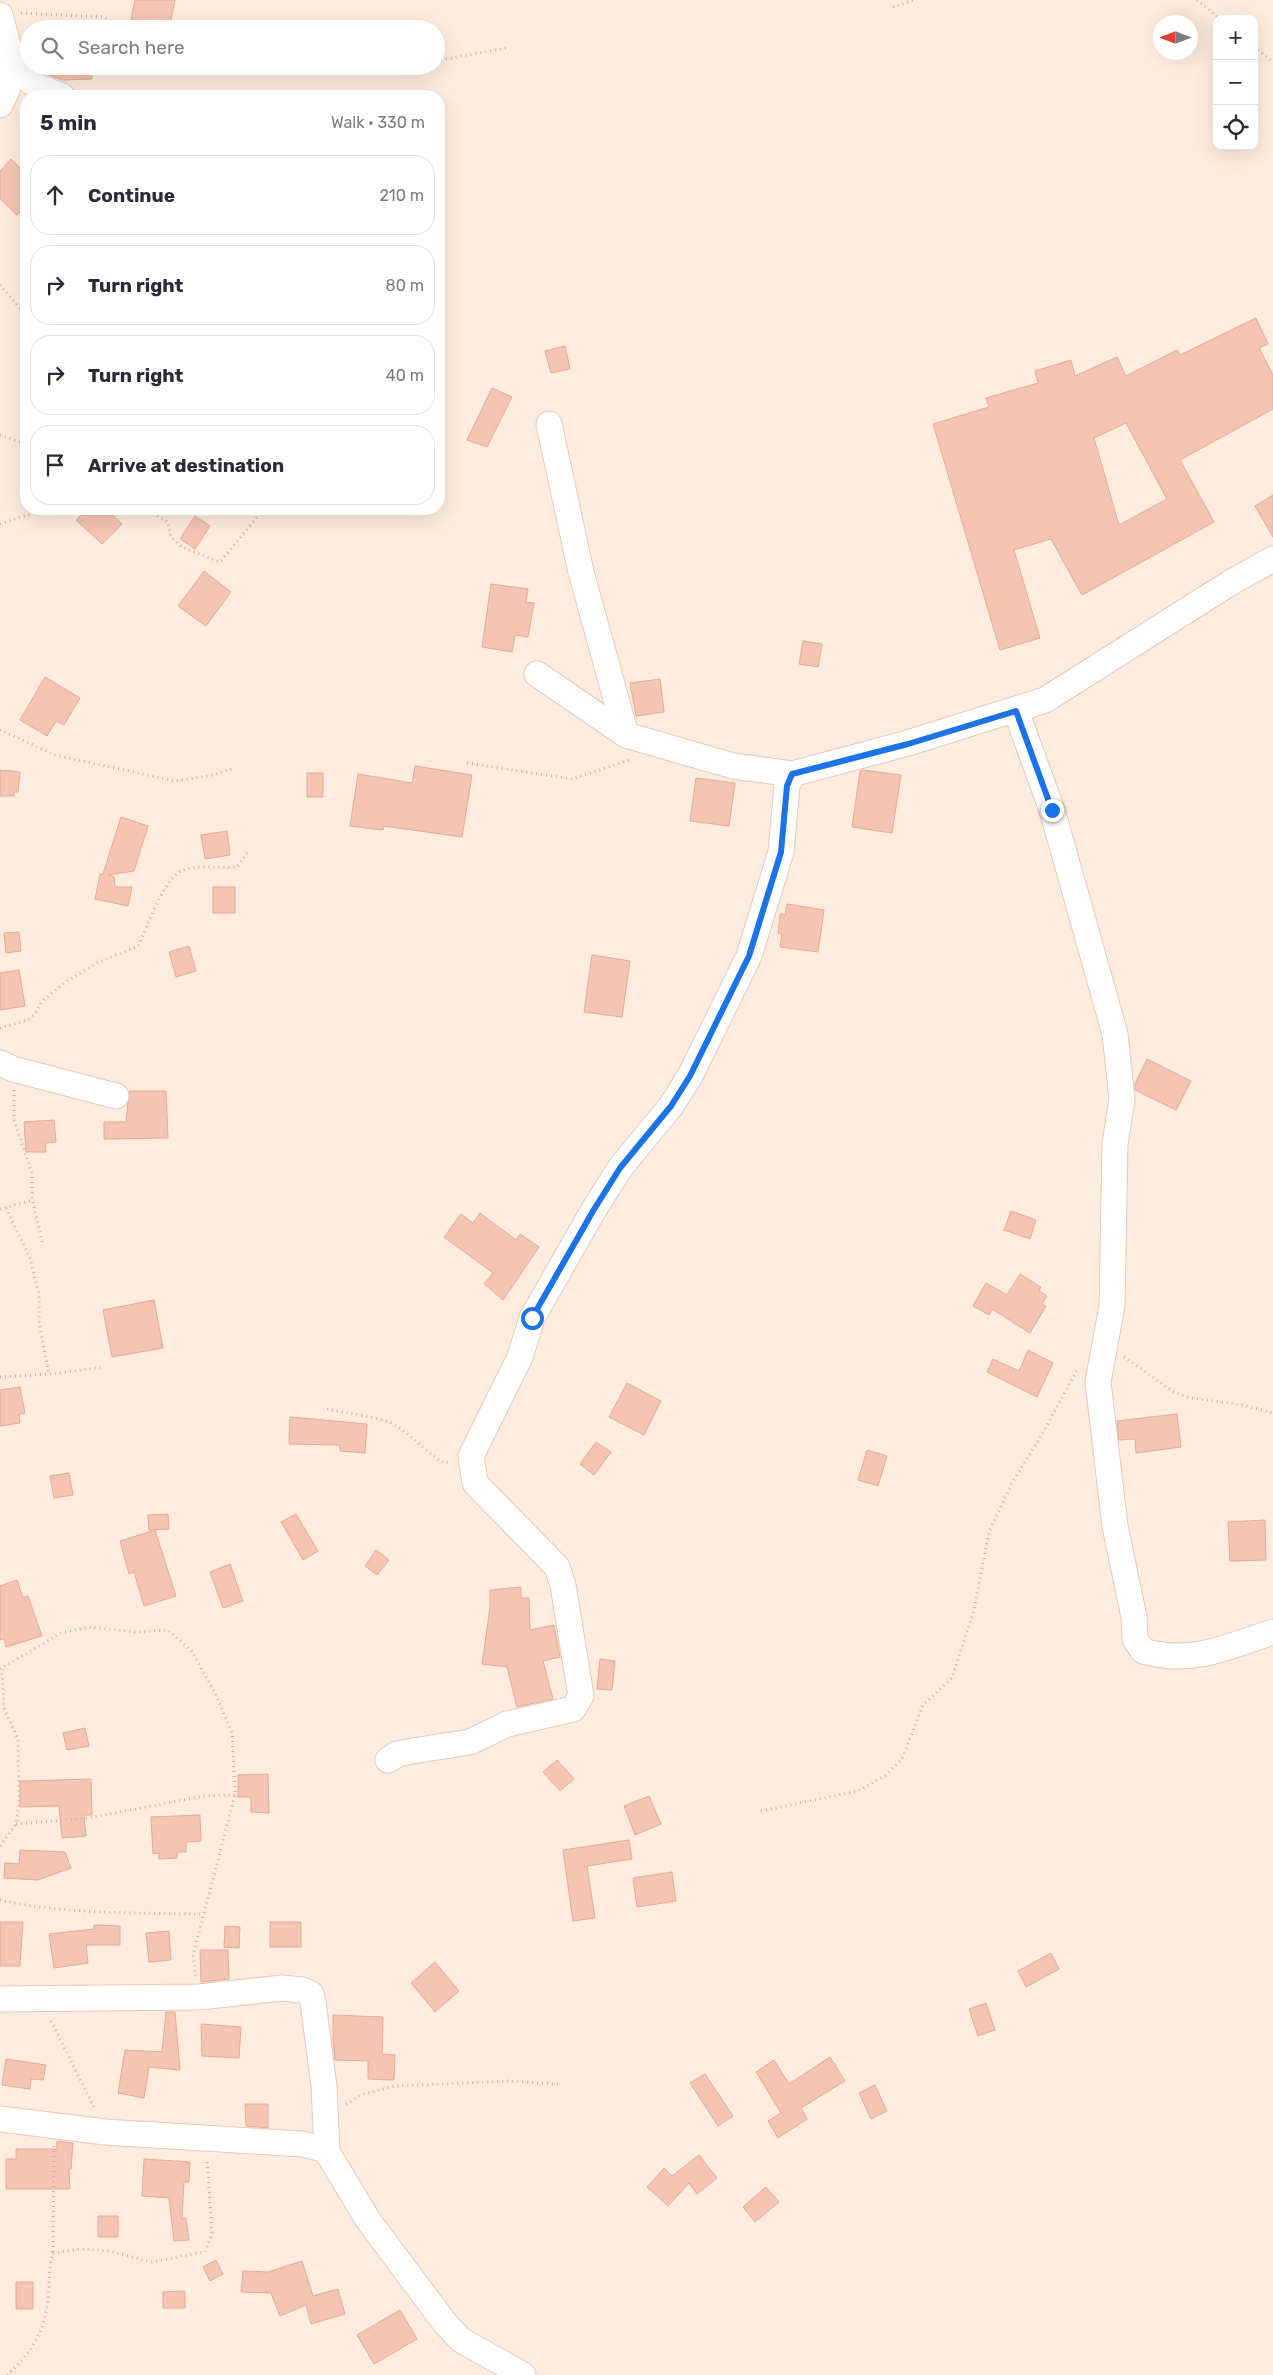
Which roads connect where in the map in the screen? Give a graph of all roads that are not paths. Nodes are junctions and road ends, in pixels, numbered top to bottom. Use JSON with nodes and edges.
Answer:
{"nodes":[{"id":1,"x":10,"y":14,"type":"edge"},
{"id":2,"x":13,"y":66,"type":"junction"},
{"id":3,"x":20,"y":72,"type":"edge"},
{"id":4,"x":23,"y":75,"type":"edge"},
{"id":5,"x":46,"y":90,"type":"edge"},
{"id":6,"x":0,"y":106,"type":"edge"},
{"id":7,"x":549,"y":424,"type":"dead end"},
{"id":8,"x":1273,"y":559,"type":"edge"},
{"id":9,"x":537,"y":674,"type":"dead end"},
{"id":10,"x":1016,"y":711,"type":"junction"},
{"id":11,"x":626,"y":735,"type":"junction"},
{"id":12,"x":792,"y":774,"type":"junction"},
{"id":13,"x":7,"y":1066,"type":"edge"},
{"id":14,"x":116,"y":1096,"type":"dead end"},
{"id":15,"x":1273,"y":1632,"type":"edge"},
{"id":16,"x":388,"y":1760,"type":"dead end"},
{"id":17,"x":0,"y":1999,"type":"edge"},
{"id":18,"x":0,"y":2119,"type":"edge"},
{"id":19,"x":327,"y":2152,"type":"junction"},
{"id":20,"x":523,"y":2375,"type":"edge"}],
"edges":[{"from":1,"to":2,"type":"street"},
{"from":2,"to":3,"type":"street"},
{"from":2,"to":6,"type":"street"},
{"from":4,"to":5,"type":"street"},
{"from":7,"to":11,"type":"street"},
{"from":8,"to":10,"type":"street"},
{"from":9,"to":11,"type":"street"},
{"from":10,"to":12,"type":"street"},
{"from":10,"to":15,"type":"street"},
{"from":11,"to":12,"type":"street"},
{"from":12,"to":16,"type":"street"},
{"from":13,"to":14,"type":"street"},
{"from":17,"to":19,"type":"street"},
{"from":18,"to":19,"type":"street"},
{"from":19,"to":20,"type":"street"}]}
